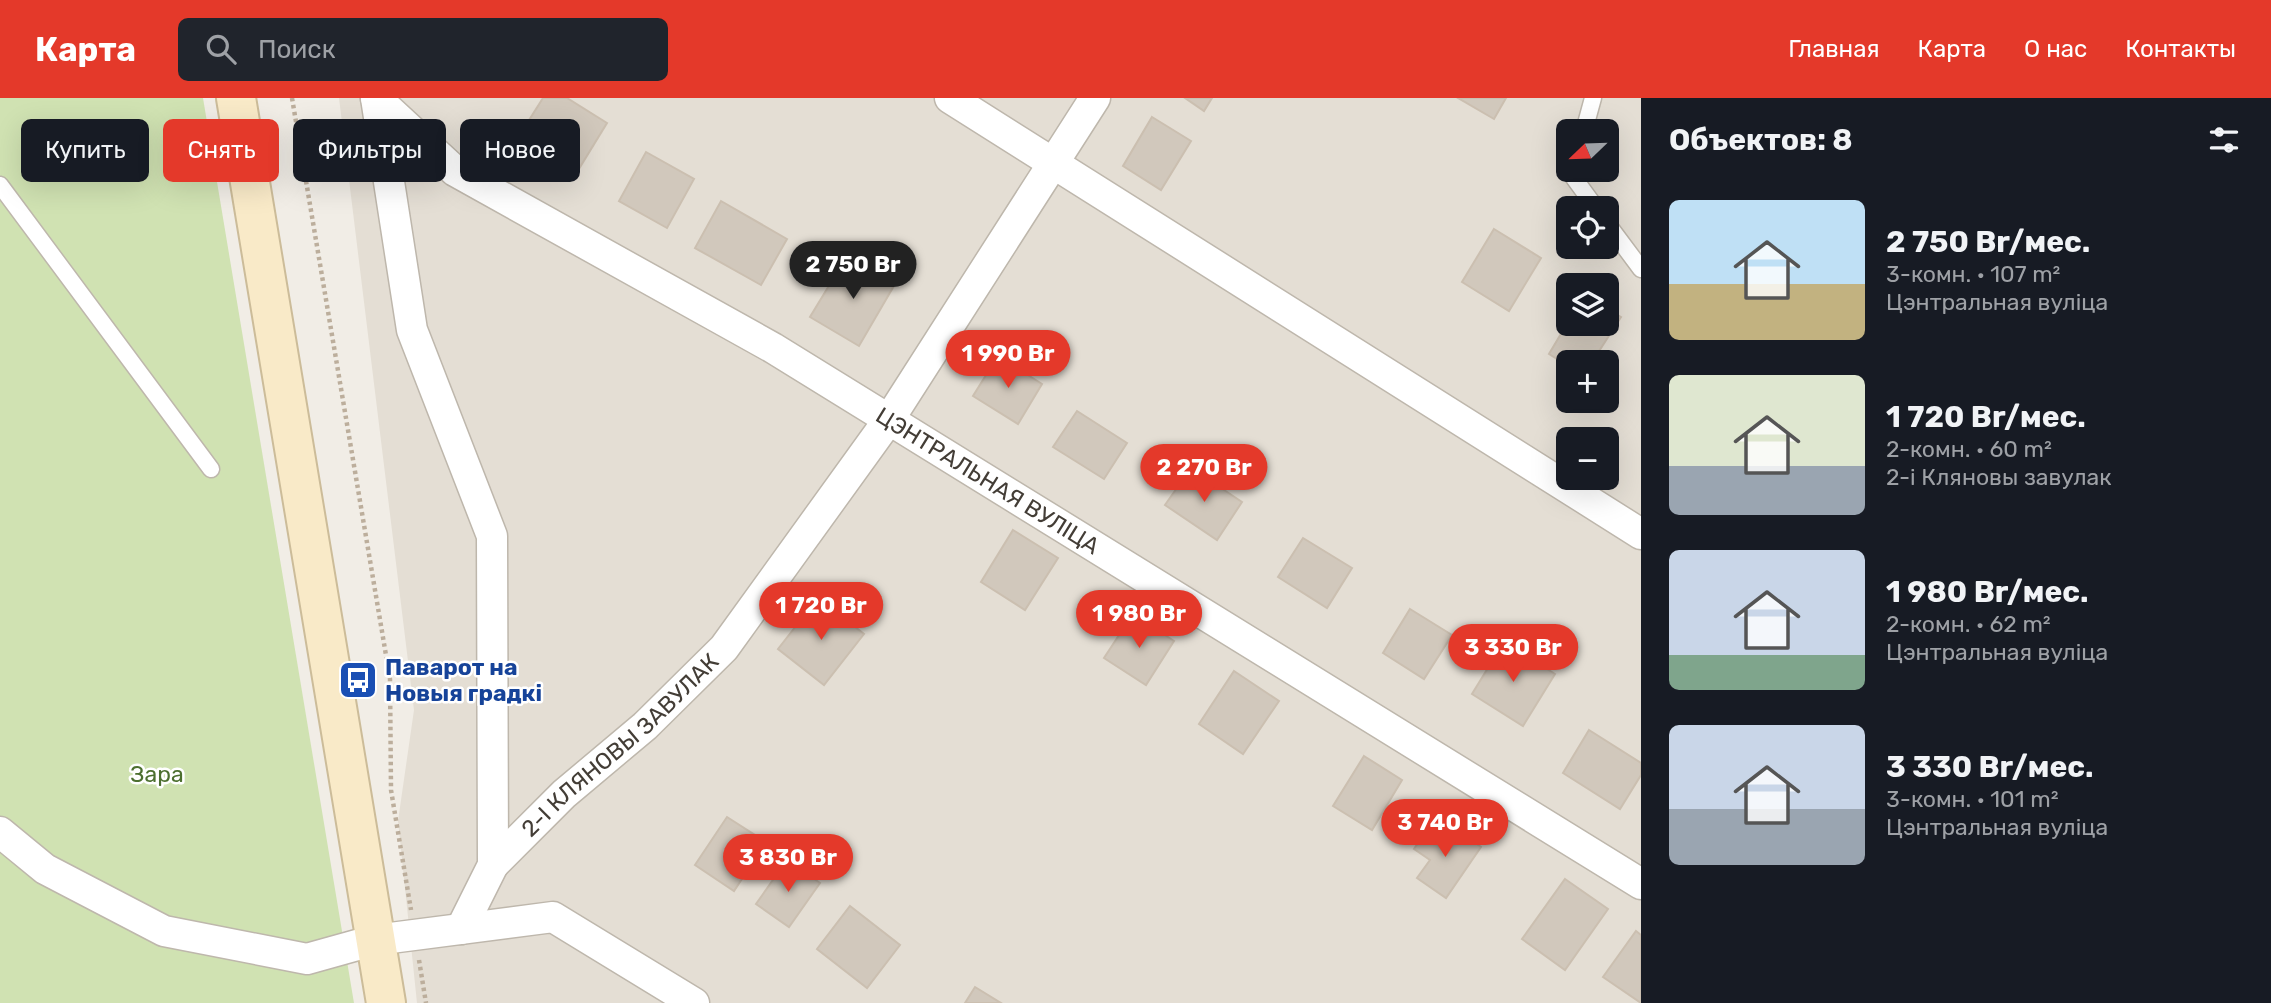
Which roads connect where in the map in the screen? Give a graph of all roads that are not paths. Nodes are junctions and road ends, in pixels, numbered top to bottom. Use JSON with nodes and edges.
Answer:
{"nodes":[{"id":1,"x":236,"y":98,"type":"edge"},
{"id":2,"x":376,"y":98,"type":"edge"},
{"id":3,"x":950,"y":98,"type":"edge"},
{"id":4,"x":1095,"y":98,"type":"edge"},
{"id":5,"x":1593,"y":98,"type":"edge"},
{"id":6,"x":1587,"y":119,"type":"edge"},
{"id":7,"x":1054,"y":163,"type":"junction"},
{"id":8,"x":0,"y":186,"type":"edge"},
{"id":9,"x":1619,"y":239,"type":"edge"},
{"id":10,"x":1641,"y":269,"type":"edge"},
{"id":11,"x":890,"y":418,"type":"junction"},
{"id":12,"x":211,"y":469,"type":"dead end"},
{"id":13,"x":1641,"y":534,"type":"edge"},
{"id":14,"x":0,"y":832,"type":"edge"},
{"id":15,"x":493,"y":864,"type":"junction"},
{"id":16,"x":1641,"y":884,"type":"edge"},
{"id":17,"x":461,"y":929,"type":"junction"},
{"id":18,"x":376,"y":940,"type":"junction"},
{"id":19,"x":386,"y":1003,"type":"edge"},
{"id":20,"x":694,"y":1003,"type":"edge"}],
"edges":[{"from":1,"to":18,"type":"main road"},
{"from":2,"to":11,"type":"street","name":"ЦЭНТРАЛЬНАЯ ВУЛІЦА"},
{"from":2,"to":15,"type":"street"},
{"from":3,"to":7,"type":"street"},
{"from":4,"to":7,"type":"street","name":"2-І КЛЯНОВЫ ЗАВУЛАК"},
{"from":5,"to":6,"type":"lane"},
{"from":7,"to":11,"type":"street","name":"2-І КЛЯНОВЫ ЗАВУЛАК"},
{"from":7,"to":13,"type":"street"},
{"from":8,"to":12,"type":"lane"},
{"from":9,"to":10,"type":"lane"},
{"from":11,"to":15,"type":"street","name":"2-І КЛЯНОВЫ ЗАВУЛАК"},
{"from":11,"to":16,"type":"street","name":"ЦЭНТРАЛЬНАЯ ВУЛІЦА"},
{"from":14,"to":18,"type":"street"},
{"from":15,"to":17,"type":"street"},
{"from":17,"to":18,"type":"street"},
{"from":17,"to":20,"type":"street"},
{"from":18,"to":19,"type":"main road"}]}
